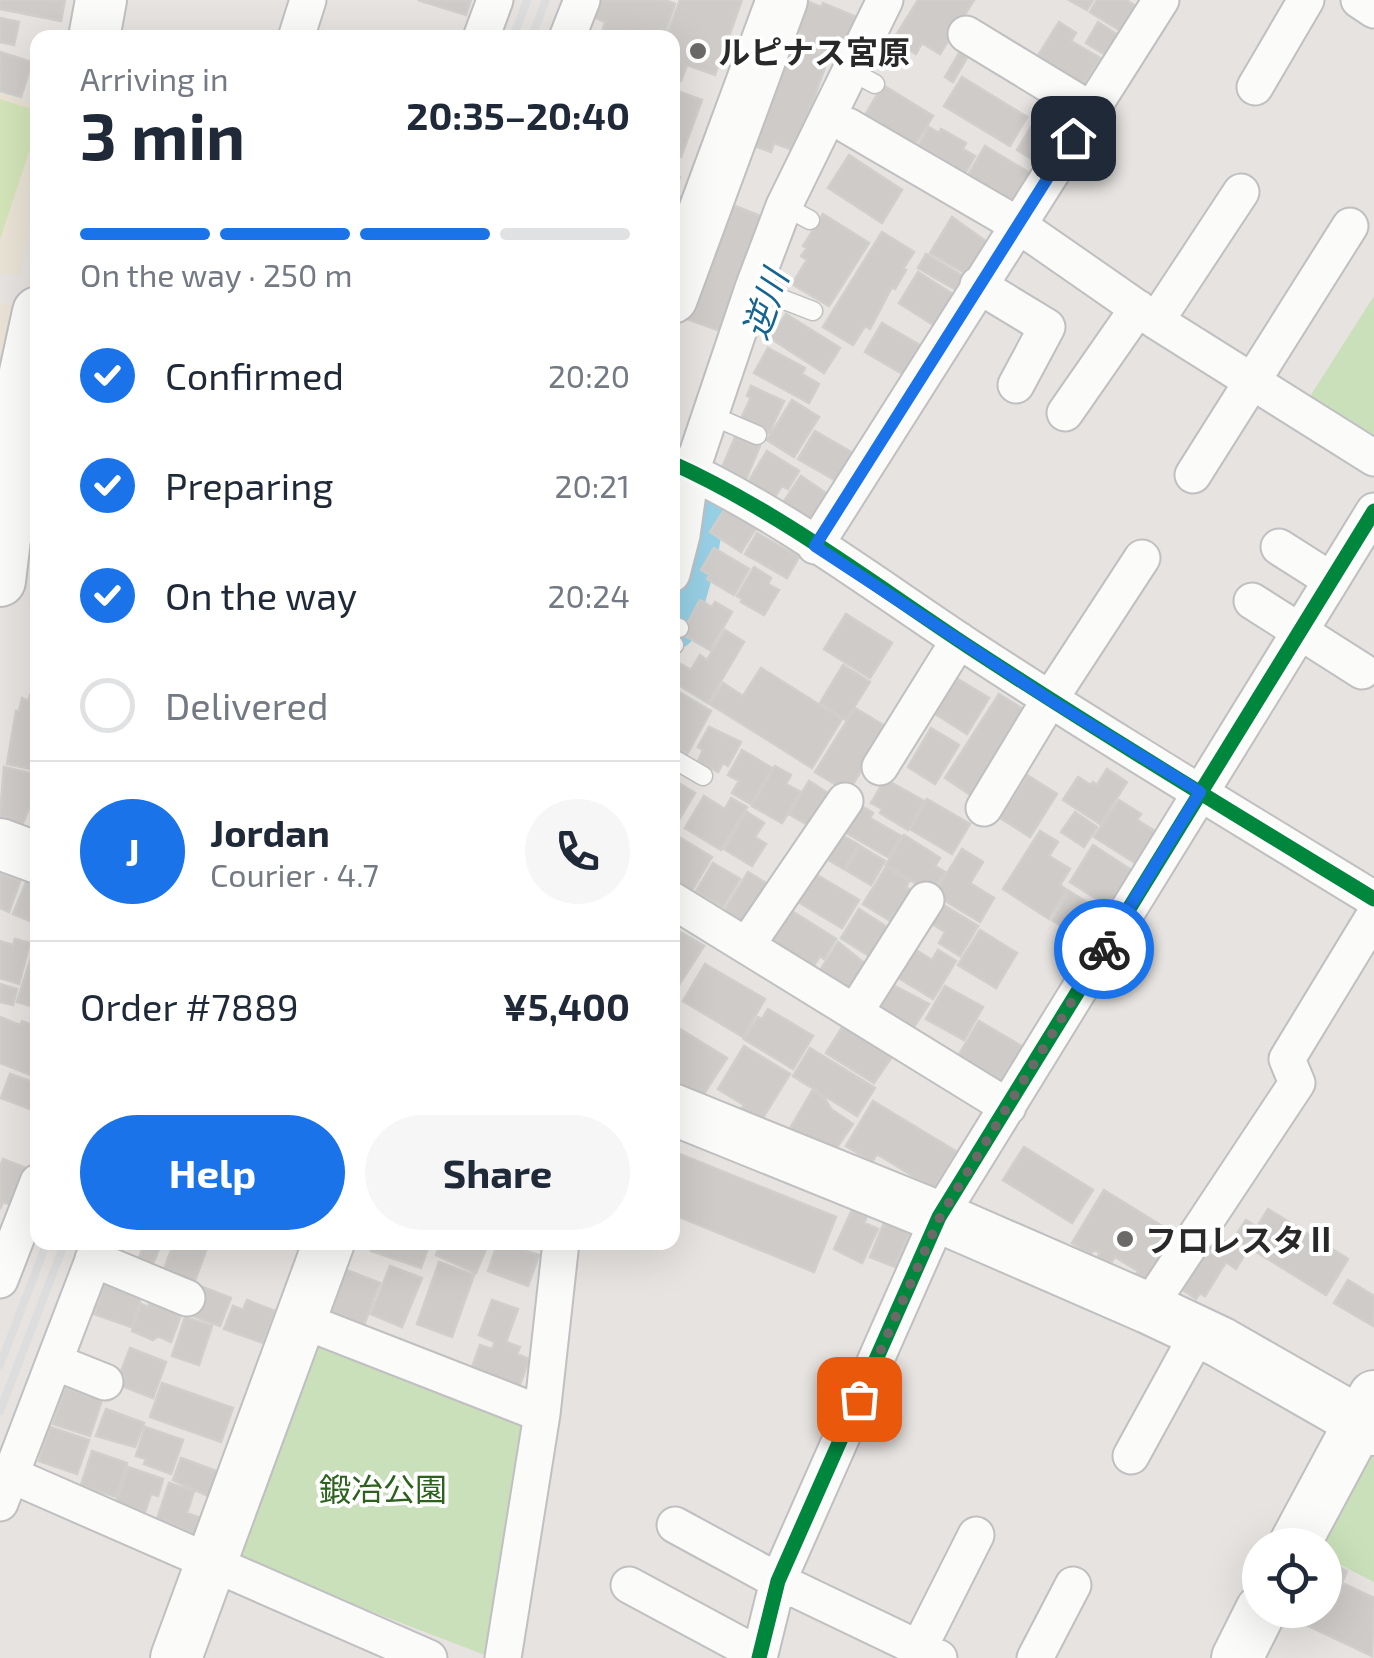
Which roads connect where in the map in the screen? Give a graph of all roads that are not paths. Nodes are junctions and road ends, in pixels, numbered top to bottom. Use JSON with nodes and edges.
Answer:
{"nodes":[{"id":1,"x":101,"y":0,"type":"edge"},
{"id":2,"x":308,"y":0,"type":"edge"},
{"id":3,"x":495,"y":0,"type":"edge"},
{"id":4,"x":582,"y":0,"type":"edge"},
{"id":5,"x":782,"y":0,"type":"edge"},
{"id":6,"x":884,"y":0,"type":"edge"},
{"id":7,"x":1161,"y":0,"type":"edge"},
{"id":8,"x":1306,"y":0,"type":"edge"},
{"id":9,"x":1359,"y":0,"type":"edge"},
{"id":10,"x":1374,"y":10,"type":"edge"},
{"id":11,"x":95,"y":30,"type":"edge"},
{"id":12,"x":299,"y":30,"type":"edge"},
{"id":13,"x":484,"y":30,"type":"edge"},
{"id":14,"x":571,"y":30,"type":"edge"},
{"id":15,"x":966,"y":34,"type":"dead end"},
{"id":16,"x":1256,"y":87,"type":"dead end"},
{"id":17,"x":1091,"y":110,"type":"junction"},
{"id":18,"x":848,"y":126,"type":"dead end"},
{"id":19,"x":1240,"y":192,"type":"dead end"},
{"id":20,"x":1018,"y":224,"type":"junction"},
{"id":21,"x":1350,"y":226,"type":"dead end"},
{"id":22,"x":680,"y":276,"type":"edge"},
{"id":23,"x":978,"y":285,"type":"junction"},
{"id":24,"x":762,"y":290,"type":"junction"},
{"id":25,"x":813,"y":311,"type":"dead end"},
{"id":26,"x":1147,"y":315,"type":"junction"},
{"id":27,"x":1250,"y":380,"type":"junction"},
{"id":28,"x":30,"y":381,"type":"edge"},
{"id":29,"x":1016,"y":385,"type":"dead end"},
{"id":30,"x":1066,"y":413,"type":"dead end"},
{"id":31,"x":718,"y":418,"type":"junction"},
{"id":32,"x":757,"y":435,"type":"dead end"},
{"id":33,"x":1374,"y":458,"type":"edge"},
{"id":34,"x":693,"y":473,"type":"edge"},
{"id":35,"x":1193,"y":474,"type":"dead end"},
{"id":36,"x":1374,"y":511,"type":"edge"},
{"id":37,"x":815,"y":546,"type":"junction"},
{"id":38,"x":1279,"y":547,"type":"dead end"},
{"id":39,"x":1142,"y":558,"type":"dead end"},
{"id":40,"x":680,"y":575,"type":"edge"},
{"id":41,"x":1332,"y":580,"type":"junction"},
{"id":42,"x":0,"y":581,"type":"edge"},
{"id":43,"x":1252,"y":602,"type":"dead end"},
{"id":44,"x":1300,"y":631,"type":"junction"},
{"id":45,"x":958,"y":640,"type":"junction"},
{"id":46,"x":1362,"y":671,"type":"dead end"},
{"id":47,"x":1050,"y":700,"type":"junction"},
{"id":48,"x":680,"y":762,"type":"edge"},
{"id":49,"x":880,"y":767,"type":"dead end"},
{"id":50,"x":704,"y":776,"type":"dead end"},
{"id":51,"x":1200,"y":792,"type":"junction"},
{"id":52,"x":846,"y":801,"type":"dead end"},
{"id":53,"x":984,"y":808,"type":"dead end"},
{"id":54,"x":0,"y":844,"type":"edge"},
{"id":55,"x":30,"y":855,"type":"edge"},
{"id":56,"x":1374,"y":899,"type":"edge"},
{"id":57,"x":926,"y":900,"type":"dead end"},
{"id":58,"x":680,"y":905,"type":"edge"},
{"id":59,"x":1374,"y":916,"type":"edge"},
{"id":60,"x":748,"y":945,"type":"junction"},
{"id":61,"x":855,"y":1012,"type":"junction"},
{"id":62,"x":1008,"y":1107,"type":"junction"},
{"id":63,"x":680,"y":1112,"type":"edge"},
{"id":64,"x":30,"y":1203,"type":"edge"},
{"id":65,"x":940,"y":1217,"type":"junction"},
{"id":66,"x":326,"y":1250,"type":"edge"},
{"id":67,"x":560,"y":1250,"type":"edge"},
{"id":68,"x":96,"y":1251,"type":"edge"},
{"id":69,"x":0,"y":1280,"type":"edge"},
{"id":70,"x":187,"y":1298,"type":"dead end"},
{"id":71,"x":1148,"y":1308,"type":"junction"},
{"id":72,"x":301,"y":1320,"type":"junction"},
{"id":73,"x":1200,"y":1332,"type":"junction"},
{"id":74,"x":55,"y":1362,"type":"junction"},
{"id":75,"x":104,"y":1382,"type":"dead end"},
{"id":76,"x":542,"y":1414,"type":"junction"},
{"id":77,"x":1369,"y":1416,"type":"edge"},
{"id":78,"x":1131,"y":1456,"type":"dead end"},
{"id":79,"x":6,"y":1489,"type":"edge"},
{"id":80,"x":675,"y":1525,"type":"dead end"},
{"id":81,"x":1304,"y":1528,"type":"edge"},
{"id":82,"x":976,"y":1536,"type":"dead end"},
{"id":83,"x":211,"y":1561,"type":"junction"},
{"id":84,"x":778,"y":1581,"type":"junction"},
{"id":85,"x":629,"y":1585,"type":"dead end"},
{"id":86,"x":1073,"y":1585,"type":"dead end"},
{"id":87,"x":1252,"y":1628,"type":"edge"},
{"id":88,"x":372,"y":1647,"type":"edge"},
{"id":89,"x":913,"y":1651,"type":"edge"},
{"id":90,"x":759,"y":1656,"type":"edge"},
{"id":91,"x":176,"y":1658,"type":"edge"},
{"id":92,"x":429,"y":1658,"type":"edge"},
{"id":93,"x":503,"y":1658,"type":"edge"},
{"id":94,"x":1035,"y":1658,"type":"edge"},
{"id":95,"x":1237,"y":1658,"type":"edge"}],
"edges":[{"from":1,"to":11,"type":"street"},
{"from":2,"to":12,"type":"street"},
{"from":3,"to":13,"type":"street"},
{"from":4,"to":14,"type":"street"},
{"from":5,"to":22,"type":"street"},
{"from":6,"to":24,"type":"street"},
{"from":7,"to":17,"type":"street"},
{"from":8,"to":16,"type":"street"},
{"from":9,"to":10,"type":"street"},
{"from":15,"to":17,"type":"street"},
{"from":17,"to":20,"type":"street"},
{"from":18,"to":20,"type":"street"},
{"from":19,"to":26,"type":"street"},
{"from":20,"to":23,"type":"street"},
{"from":20,"to":26,"type":"street"},
{"from":21,"to":27,"type":"street"},
{"from":23,"to":29,"type":"street"},
{"from":23,"to":37,"type":"street"},
{"from":24,"to":25,"type":"lane"},
{"from":24,"to":31,"type":"street"},
{"from":26,"to":27,"type":"street"},
{"from":26,"to":30,"type":"street"},
{"from":27,"to":33,"type":"street"},
{"from":27,"to":35,"type":"street"},
{"from":28,"to":42,"type":"street"},
{"from":31,"to":32,"type":"lane"},
{"from":31,"to":34,"type":"street"},
{"from":34,"to":37,"type":"street"},
{"from":34,"to":40,"type":"street"},
{"from":36,"to":41,"type":"street"},
{"from":37,"to":45,"type":"street"},
{"from":38,"to":41,"type":"street"},
{"from":39,"to":47,"type":"street"},
{"from":41,"to":44,"type":"street"},
{"from":43,"to":44,"type":"street"},
{"from":44,"to":46,"type":"street"},
{"from":44,"to":51,"type":"street"},
{"from":45,"to":47,"type":"street"},
{"from":45,"to":49,"type":"street"},
{"from":47,"to":51,"type":"street"},
{"from":47,"to":53,"type":"street"},
{"from":48,"to":50,"type":"lane"},
{"from":51,"to":56,"type":"street"},
{"from":51,"to":62,"type":"street"},
{"from":52,"to":60,"type":"street"},
{"from":54,"to":55,"type":"street"},
{"from":57,"to":61,"type":"street"},
{"from":58,"to":60,"type":"street"},
{"from":59,"to":71,"type":"street"},
{"from":60,"to":61,"type":"street"},
{"from":61,"to":62,"type":"street"},
{"from":62,"to":65,"type":"street"},
{"from":63,"to":65,"type":"street"},
{"from":64,"to":69,"type":"street"},
{"from":65,"to":71,"type":"street"},
{"from":65,"to":84,"type":"street"},
{"from":66,"to":72,"type":"street"},
{"from":67,"to":76,"type":"street"},
{"from":68,"to":70,"type":"street"},
{"from":68,"to":74,"type":"street"},
{"from":71,"to":73,"type":"street"},
{"from":72,"to":76,"type":"street"},
{"from":72,"to":83,"type":"street"},
{"from":73,"to":77,"type":"street"},
{"from":73,"to":78,"type":"street"},
{"from":74,"to":75,"type":"street"},
{"from":74,"to":79,"type":"street"},
{"from":76,"to":93,"type":"street"},
{"from":77,"to":81,"type":"street"},
{"from":79,"to":83,"type":"street"},
{"from":80,"to":84,"type":"street"},
{"from":82,"to":89,"type":"street"},
{"from":83,"to":88,"type":"street"},
{"from":83,"to":91,"type":"street"},
{"from":84,"to":89,"type":"street"},
{"from":84,"to":90,"type":"street"},
{"from":85,"to":90,"type":"street"},
{"from":86,"to":94,"type":"street"},
{"from":87,"to":95,"type":"street"},
{"from":88,"to":92,"type":"street"}]}
